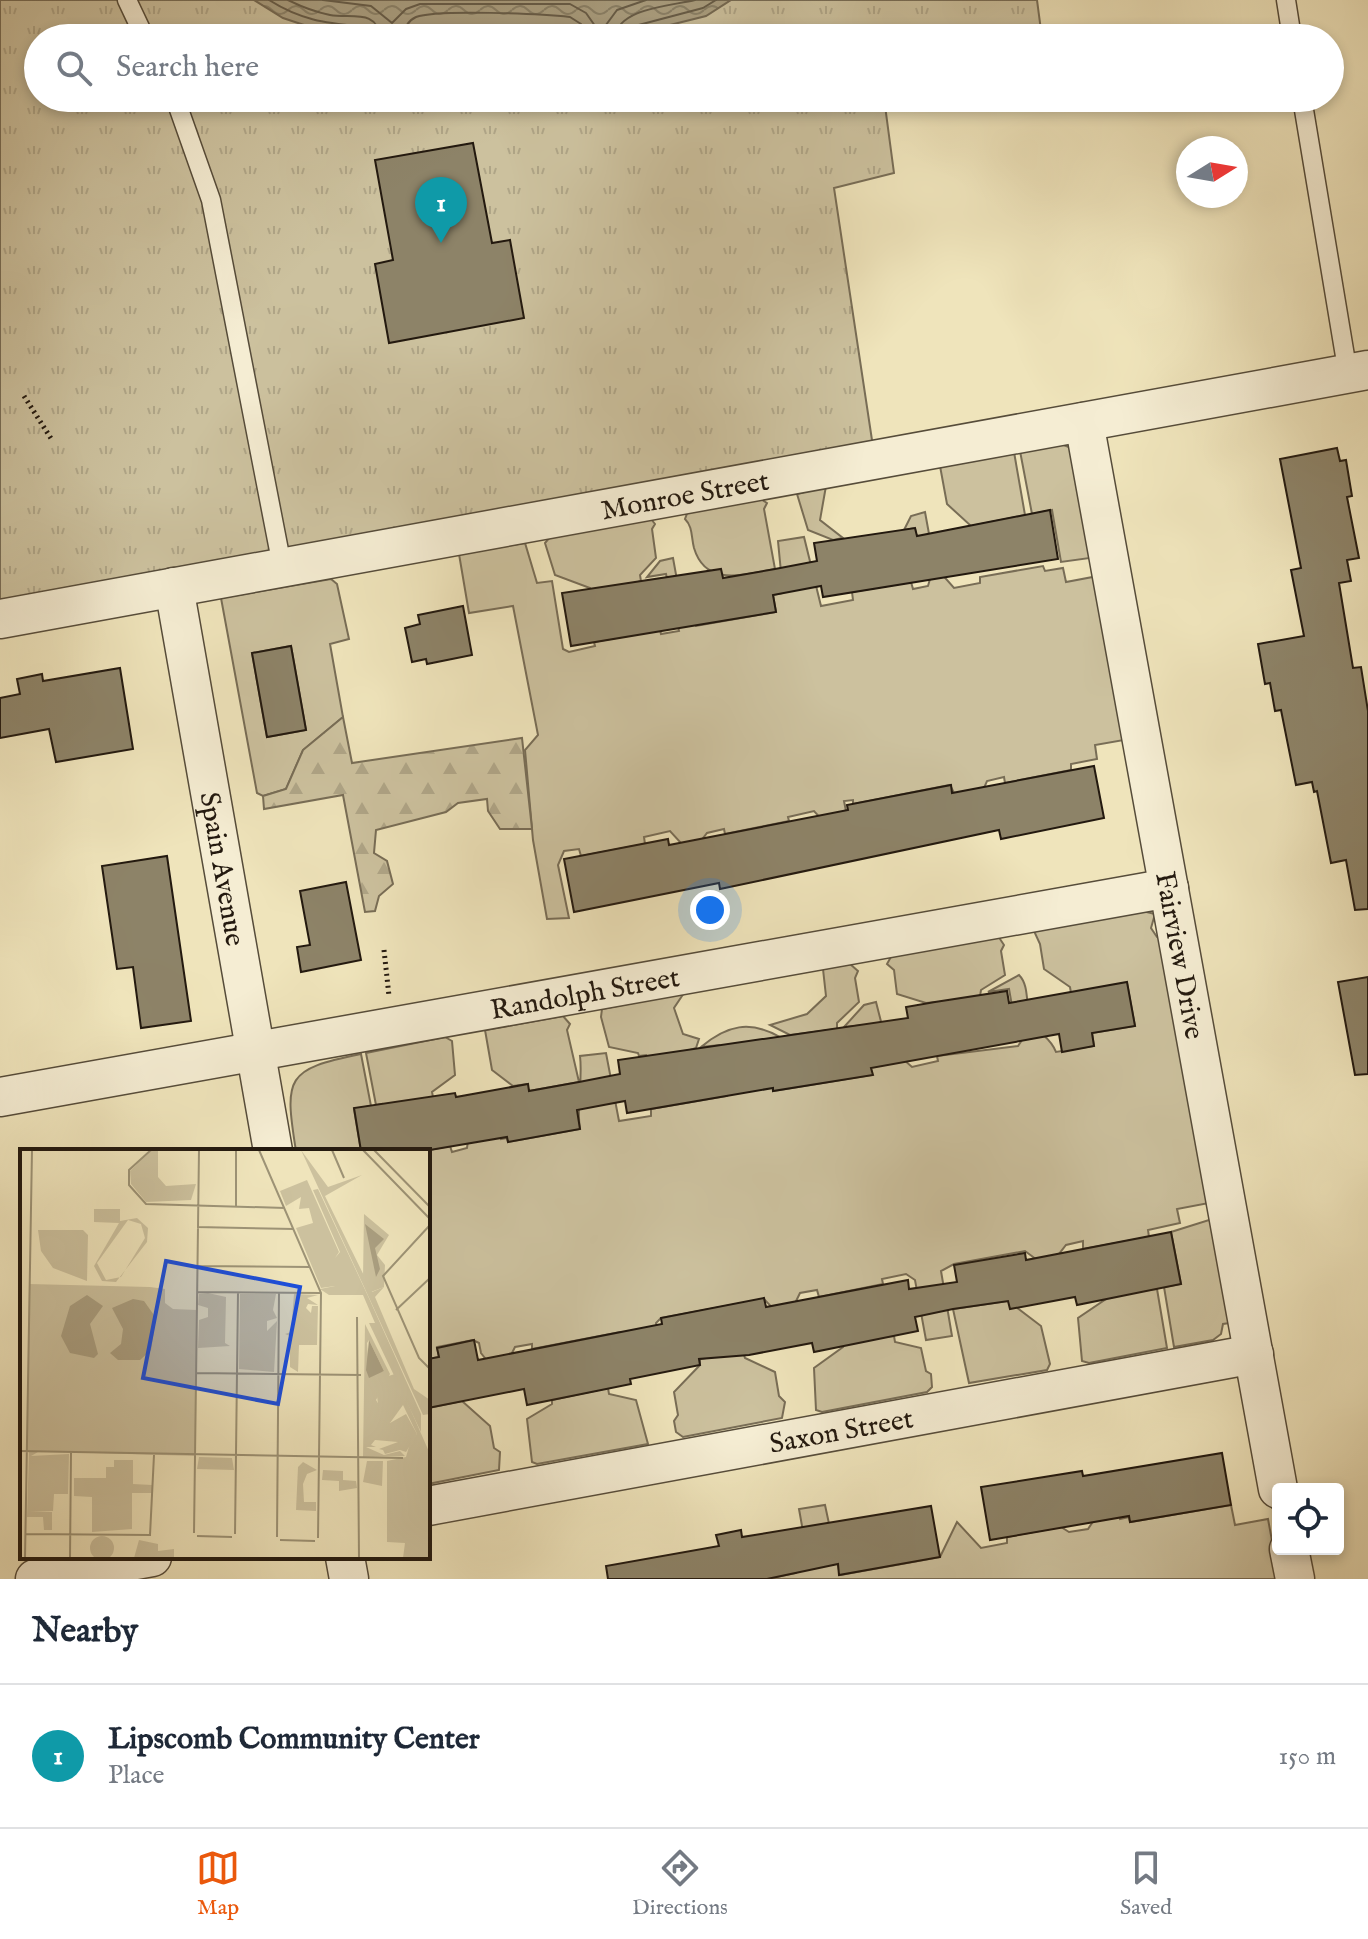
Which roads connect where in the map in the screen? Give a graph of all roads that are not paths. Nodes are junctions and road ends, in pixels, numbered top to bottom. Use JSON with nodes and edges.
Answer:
{"nodes":[{"id":1,"x":127,"y":0,"type":"edge"},
{"id":2,"x":138,"y":24,"type":"edge"},
{"id":3,"x":180,"y":112,"type":"edge"},
{"id":4,"x":1305,"y":112,"type":"edge"},
{"id":5,"x":1358,"y":372,"type":"edge"},
{"id":6,"x":1084,"y":422,"type":"junction"},
{"id":7,"x":282,"y":566,"type":"junction"},
{"id":8,"x":174,"y":587,"type":"junction"},
{"id":9,"x":0,"y":619,"type":"edge"},
{"id":10,"x":1169,"y":888,"type":"junction"},
{"id":11,"x":255,"y":1049,"type":"junction"},
{"id":12,"x":0,"y":1097,"type":"edge"},
{"id":13,"x":273,"y":1149,"type":"edge"},
{"id":14,"x":1254,"y":1354,"type":"junction"},
{"id":15,"x":1277,"y":1483,"type":"edge"},
{"id":16,"x":430,"y":1506,"type":"edge"},
{"id":17,"x":1290,"y":1555,"type":"edge"},
{"id":18,"x":141,"y":1559,"type":"edge"},
{"id":19,"x":345,"y":1559,"type":"edge"},
{"id":20,"x":35,"y":1579,"type":"edge"},
{"id":21,"x":349,"y":1579,"type":"edge"},
{"id":22,"x":1295,"y":1579,"type":"edge"}],
"edges":[{"from":1,"to":2,"type":"lane"},
{"from":3,"to":7,"type":"lane"},
{"from":4,"to":5,"type":"lane"},
{"from":5,"to":6,"type":"street","name":"Monroe Street"},
{"from":6,"to":7,"type":"street","name":"Monroe Street"},
{"from":6,"to":10,"type":"street","name":"Fairview Drive"},
{"from":7,"to":8,"type":"street","name":"Monroe Street"},
{"from":8,"to":9,"type":"street","name":"Monroe Street"},
{"from":8,"to":11,"type":"street","name":"Spain Avenue"},
{"from":10,"to":11,"type":"street","name":"Randolph Street"},
{"from":10,"to":14,"type":"street","name":"Fairview Drive"},
{"from":11,"to":12,"type":"street","name":"Randolph Street"},
{"from":11,"to":13,"type":"street","name":"Spain Avenue"},
{"from":14,"to":15,"type":"street","name":"Fairview Drive"},
{"from":14,"to":16,"type":"street","name":"Saxon Street"},
{"from":17,"to":22,"type":"street"},
{"from":18,"to":20,"type":"street"},
{"from":19,"to":21,"type":"street"}]}
